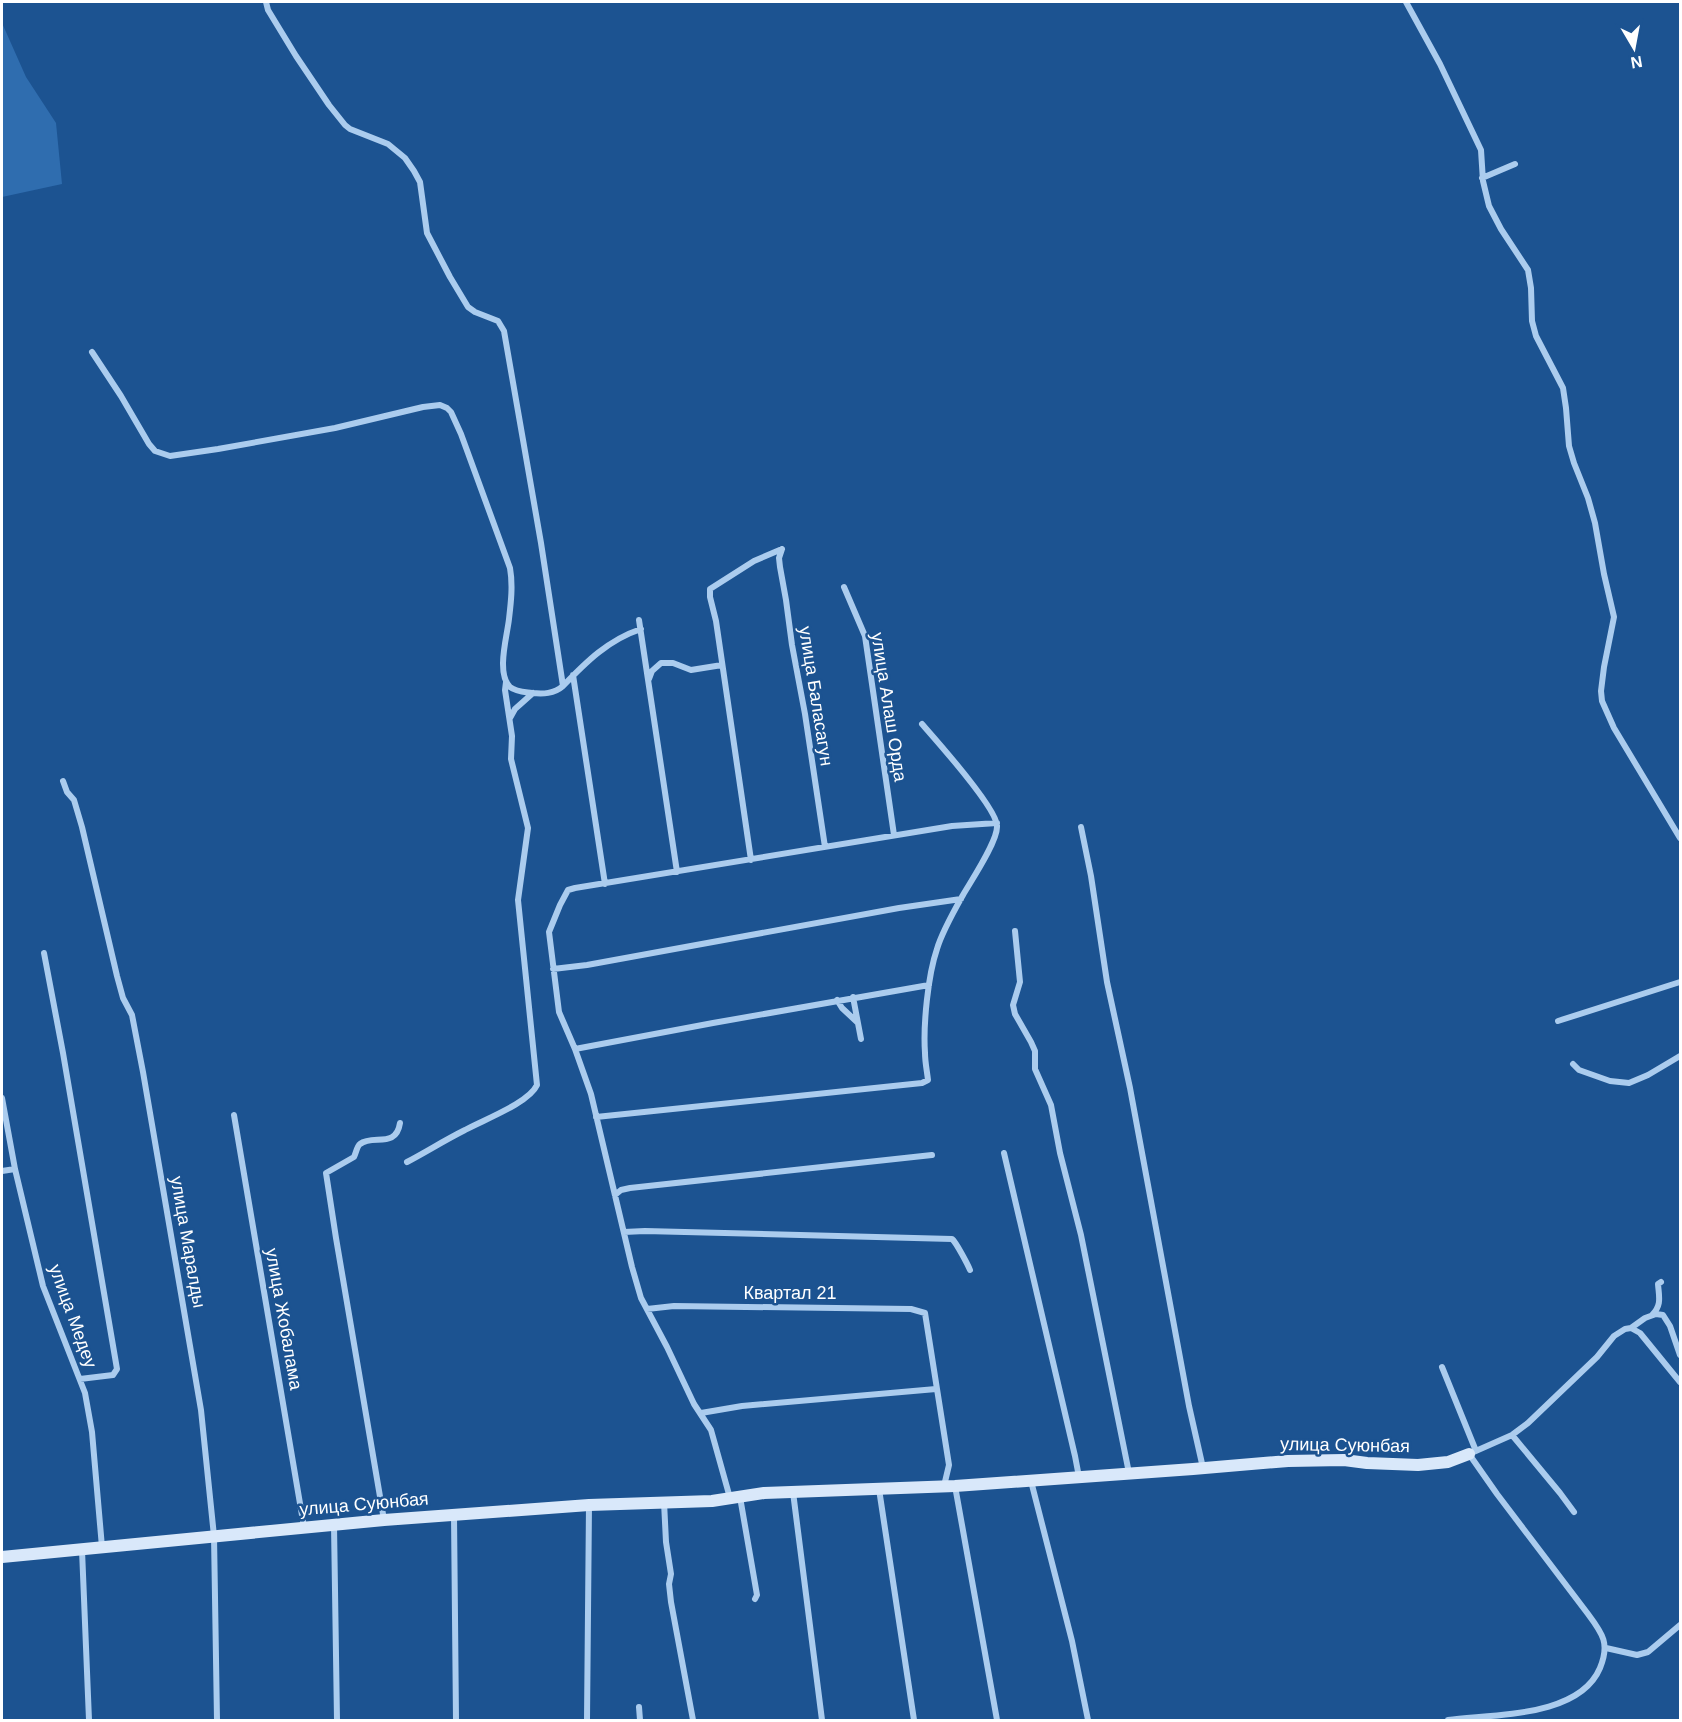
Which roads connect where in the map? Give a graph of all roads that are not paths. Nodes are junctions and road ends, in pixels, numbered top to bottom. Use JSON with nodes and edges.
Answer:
{"nodes":[{"id":1,"x":266,"y":2,"type":"edge"},
{"id":2,"x":1406,"y":2,"type":"edge"},
{"id":3,"x":1515,"y":164,"type":"dead end"},
{"id":4,"x":1482,"y":178,"type":"junction"},
{"id":5,"x":92,"y":352,"type":"dead end"},
{"id":6,"x":844,"y":587,"type":"dead end"},
{"id":7,"x":639,"y":620,"type":"dead end"},
{"id":8,"x":641,"y":629,"type":"junction"},
{"id":9,"x":722,"y":665,"type":"junction"},
{"id":10,"x":573,"y":675,"type":"junction"},
{"id":11,"x":648,"y":680,"type":"junction"},
{"id":12,"x":506,"y":682,"type":"junction"},
{"id":13,"x":563,"y":686,"type":"junction"},
{"id":14,"x":534,"y":693,"type":"junction"},
{"id":15,"x":510,"y":719,"type":"junction"},
{"id":16,"x":922,"y":724,"type":"dead end"},
{"id":17,"x":63,"y":781,"type":"dead end"},
{"id":18,"x":997,"y":823,"type":"junction"},
{"id":19,"x":1081,"y":827,"type":"dead end"},
{"id":20,"x":894,"y":835,"type":"junction"},
{"id":21,"x":1680,"y":838,"type":"edge"},
{"id":22,"x":825,"y":847,"type":"junction"},
{"id":23,"x":751,"y":860,"type":"junction"},
{"id":24,"x":677,"y":872,"type":"junction"},
{"id":25,"x":605,"y":884,"type":"junction"},
{"id":26,"x":960,"y":900,"type":"junction"},
{"id":27,"x":1015,"y":931,"type":"dead end"},
{"id":28,"x":44,"y":953,"type":"dead end"},
{"id":29,"x":553,"y":969,"type":"junction"},
{"id":30,"x":1680,"y":982,"type":"edge"},
{"id":31,"x":929,"y":985,"type":"junction"},
{"id":32,"x":853,"y":998,"type":"junction"},
{"id":33,"x":837,"y":1000,"type":"junction"},
{"id":34,"x":1558,"y":1021,"type":"dead end"},
{"id":35,"x":858,"y":1023,"type":"junction"},
{"id":36,"x":861,"y":1039,"type":"dead end"},
{"id":37,"x":575,"y":1049,"type":"junction"},
{"id":38,"x":1680,"y":1056,"type":"edge"},
{"id":39,"x":1573,"y":1064,"type":"dead end"},
{"id":40,"x":2,"y":1098,"type":"edge"},
{"id":41,"x":234,"y":1115,"type":"dead end"},
{"id":42,"x":596,"y":1117,"type":"junction"},
{"id":43,"x":400,"y":1123,"type":"dead end"},
{"id":44,"x":1004,"y":1153,"type":"dead end"},
{"id":45,"x":932,"y":1155,"type":"dead end"},
{"id":46,"x":407,"y":1162,"type":"dead end"},
{"id":47,"x":15,"y":1169,"type":"junction"},
{"id":48,"x":2,"y":1171,"type":"edge"},
{"id":49,"x":615,"y":1195,"type":"junction"},
{"id":50,"x":624,"y":1232,"type":"junction"},
{"id":51,"x":970,"y":1270,"type":"dead end"},
{"id":52,"x":1661,"y":1282,"type":"dead end"},
{"id":53,"x":647,"y":1309,"type":"junction"},
{"id":54,"x":1652,"y":1316,"type":"junction"},
{"id":55,"x":1631,"y":1328,"type":"junction"},
{"id":56,"x":1680,"y":1355,"type":"edge"},
{"id":57,"x":1442,"y":1367,"type":"dead end"},
{"id":58,"x":80,"y":1380,"type":"junction"},
{"id":59,"x":1680,"y":1382,"type":"edge"},
{"id":60,"x":936,"y":1389,"type":"junction"},
{"id":61,"x":700,"y":1413,"type":"junction"},
{"id":62,"x":1512,"y":1435,"type":"junction"},
{"id":63,"x":1473,"y":1452,"type":"junction"},
{"id":64,"x":1203,"y":1468,"type":"junction"},
{"id":65,"x":1129,"y":1473,"type":"junction"},
{"id":66,"x":1079,"y":1477,"type":"junction"},
{"id":67,"x":1031,"y":1481,"type":"junction"},
{"id":68,"x":949,"y":1486,"type":"junction"},
{"id":69,"x":879,"y":1489,"type":"junction"},
{"id":70,"x":793,"y":1492,"type":"junction"},
{"id":71,"x":735,"y":1498,"type":"junction"},
{"id":72,"x":664,"y":1502,"type":"junction"},
{"id":73,"x":589,"y":1505,"type":"junction"},
{"id":74,"x":1574,"y":1512,"type":"dead end"},
{"id":75,"x":454,"y":1515,"type":"junction"},
{"id":76,"x":384,"y":1520,"type":"junction"},
{"id":77,"x":334,"y":1525,"type":"junction"},
{"id":78,"x":304,"y":1528,"type":"junction"},
{"id":79,"x":214,"y":1536,"type":"junction"},
{"id":80,"x":102,"y":1547,"type":"junction"},
{"id":81,"x":81,"y":1549,"type":"junction"},
{"id":82,"x":2,"y":1557,"type":"edge"},
{"id":83,"x":755,"y":1599,"type":"dead end"},
{"id":84,"x":1680,"y":1625,"type":"edge"},
{"id":85,"x":1606,"y":1648,"type":"junction"},
{"id":86,"x":639,"y":1707,"type":"dead end"},
{"id":87,"x":88,"y":1720,"type":"edge"},
{"id":88,"x":217,"y":1720,"type":"edge"},
{"id":89,"x":337,"y":1720,"type":"edge"},
{"id":90,"x":456,"y":1720,"type":"edge"},
{"id":91,"x":587,"y":1720,"type":"edge"},
{"id":92,"x":640,"y":1720,"type":"edge"},
{"id":93,"x":693,"y":1720,"type":"edge"},
{"id":94,"x":822,"y":1720,"type":"edge"},
{"id":95,"x":914,"y":1720,"type":"edge"},
{"id":96,"x":997,"y":1720,"type":"edge"},
{"id":97,"x":1088,"y":1720,"type":"edge"},
{"id":98,"x":1448,"y":1720,"type":"edge"}],
"edges":[{"from":1,"to":13,"type":"street"},
{"from":2,"to":4,"type":"street"},
{"from":3,"to":4,"type":"street"},
{"from":4,"to":21,"type":"street"},
{"from":5,"to":12,"type":"street"},
{"from":6,"to":20,"type":"street","name":"улица Алаш Орда"},
{"from":7,"to":8,"type":"street"},
{"from":8,"to":10,"type":"street"},
{"from":8,"to":11,"type":"street"},
{"from":9,"to":11,"type":"street"},
{"from":9,"to":22,"type":"street","name":"улица Баласагун"},
{"from":9,"to":23,"type":"street"},
{"from":10,"to":13,"type":"street"},
{"from":10,"to":25,"type":"street"},
{"from":11,"to":24,"type":"street"},
{"from":12,"to":14,"type":"street"},
{"from":12,"to":15,"type":"street"},
{"from":13,"to":14,"type":"street"},
{"from":14,"to":15,"type":"street"},
{"from":15,"to":46,"type":"street"},
{"from":16,"to":18,"type":"street"},
{"from":17,"to":79,"type":"street","name":"улица Маралды"},
{"from":18,"to":20,"type":"street"},
{"from":18,"to":26,"type":"street"},
{"from":19,"to":64,"type":"street"},
{"from":20,"to":22,"type":"street"},
{"from":22,"to":23,"type":"street"},
{"from":23,"to":24,"type":"street"},
{"from":24,"to":25,"type":"street"},
{"from":25,"to":29,"type":"street"},
{"from":26,"to":29,"type":"street"},
{"from":26,"to":31,"type":"street"},
{"from":27,"to":65,"type":"street"},
{"from":28,"to":58,"type":"street"},
{"from":29,"to":37,"type":"street"},
{"from":30,"to":34,"type":"street"},
{"from":31,"to":32,"type":"street"},
{"from":31,"to":42,"type":"street"},
{"from":32,"to":33,"type":"street"},
{"from":32,"to":35,"type":"street"},
{"from":33,"to":35,"type":"street"},
{"from":33,"to":37,"type":"street"},
{"from":35,"to":36,"type":"street"},
{"from":37,"to":42,"type":"street"},
{"from":38,"to":39,"type":"street"},
{"from":40,"to":47,"type":"street","name":"улица Медеу"},
{"from":41,"to":78,"type":"street","name":"улица Жобалама"},
{"from":42,"to":49,"type":"street"},
{"from":43,"to":76,"type":"street"},
{"from":44,"to":66,"type":"street"},
{"from":45,"to":49,"type":"street"},
{"from":47,"to":48,"type":"street"},
{"from":47,"to":58,"type":"street","name":"улица Медеу"},
{"from":49,"to":50,"type":"street"},
{"from":50,"to":51,"type":"street"},
{"from":50,"to":53,"type":"street"},
{"from":52,"to":54,"type":"street"},
{"from":53,"to":60,"type":"street","name":"Квартал 21"},
{"from":53,"to":61,"type":"street"},
{"from":54,"to":55,"type":"street"},
{"from":54,"to":56,"type":"street"},
{"from":55,"to":59,"type":"street"},
{"from":55,"to":62,"type":"street","name":"улица Суюнбая"},
{"from":57,"to":63,"type":"street"},
{"from":58,"to":80,"type":"street","name":"улица Медеу"},
{"from":60,"to":61,"type":"street"},
{"from":60,"to":68,"type":"street"},
{"from":61,"to":71,"type":"street"},
{"from":62,"to":63,"type":"street","name":"улица Суюнбая"},
{"from":62,"to":74,"type":"street"},
{"from":63,"to":64,"type":"street","name":"улица Суюнбая"},
{"from":63,"to":85,"type":"street"},
{"from":64,"to":65,"type":"street","name":"улица Суюнбая"},
{"from":65,"to":66,"type":"street","name":"улица Суюнбая"},
{"from":66,"to":67,"type":"street","name":"улица Суюнбая"},
{"from":67,"to":68,"type":"street","name":"улица Суюнбая"},
{"from":67,"to":97,"type":"street"},
{"from":68,"to":69,"type":"street","name":"улица Суюнбая"},
{"from":68,"to":96,"type":"street"},
{"from":69,"to":70,"type":"street","name":"улица Суюнбая"},
{"from":69,"to":95,"type":"street"},
{"from":70,"to":71,"type":"street","name":"улица Суюнбая"},
{"from":70,"to":94,"type":"street"},
{"from":71,"to":72,"type":"street","name":"улица Суюнбая"},
{"from":71,"to":83,"type":"street"},
{"from":72,"to":73,"type":"street","name":"улица Суюнбая"},
{"from":72,"to":93,"type":"street"},
{"from":73,"to":75,"type":"street","name":"улица Суюнбая"},
{"from":73,"to":91,"type":"street"},
{"from":75,"to":76,"type":"street","name":"улица Суюнбая"},
{"from":75,"to":90,"type":"street"},
{"from":76,"to":77,"type":"street","name":"улица Суюнбая"},
{"from":77,"to":78,"type":"street","name":"улица Суюнбая"},
{"from":77,"to":89,"type":"street"},
{"from":78,"to":79,"type":"street","name":"улица Суюнбая"},
{"from":79,"to":80,"type":"street","name":"улица Суюнбая"},
{"from":79,"to":88,"type":"street","name":"улица Маралды"},
{"from":80,"to":81,"type":"street","name":"улица Суюнбая"},
{"from":81,"to":82,"type":"street","name":"улица Суюнбая"},
{"from":81,"to":87,"type":"street"},
{"from":84,"to":85,"type":"street"},
{"from":85,"to":98,"type":"street"},
{"from":86,"to":92,"type":"street"}]}
